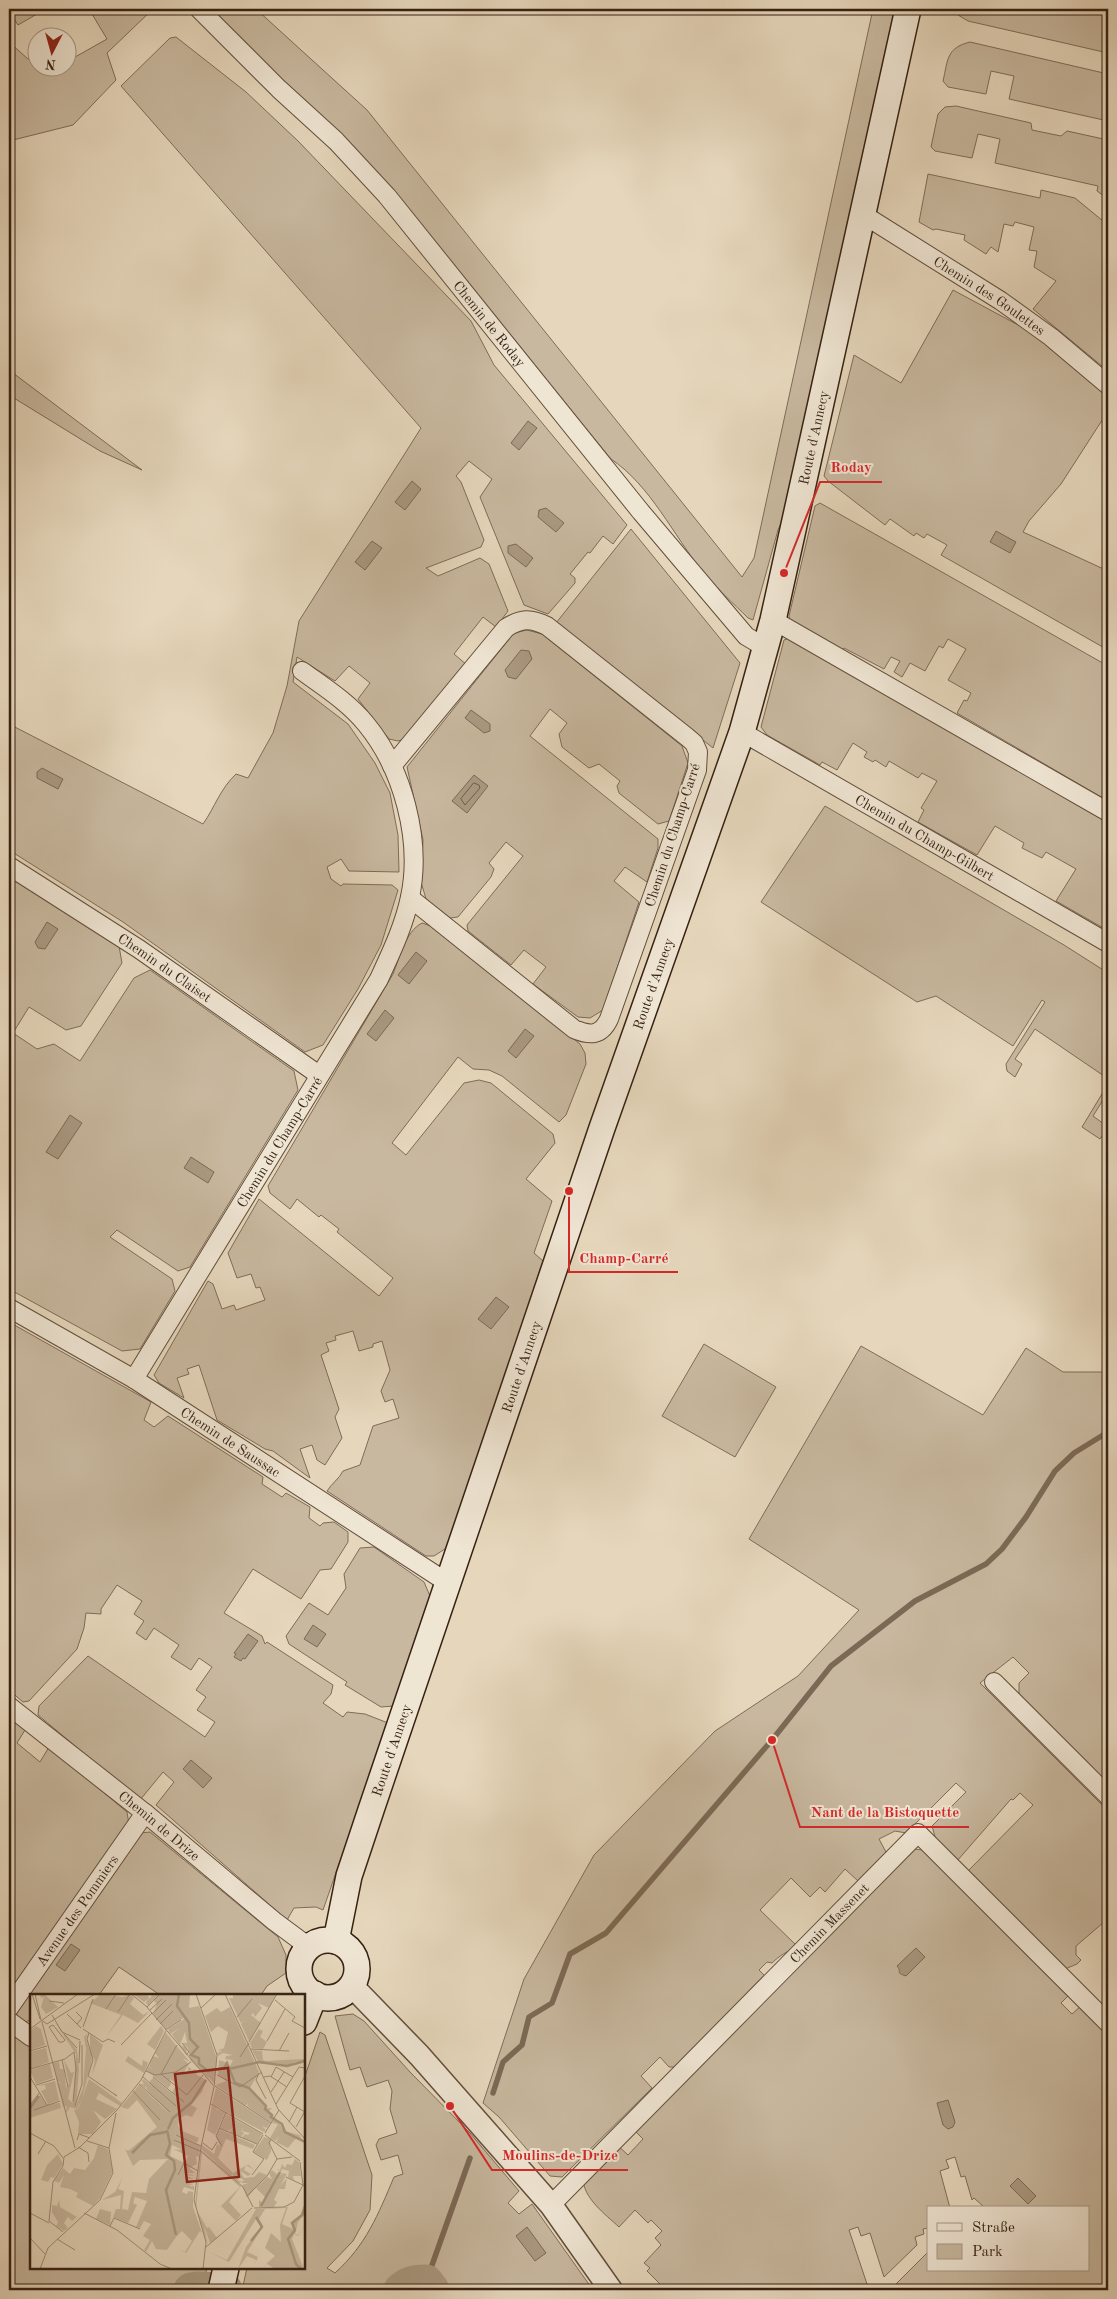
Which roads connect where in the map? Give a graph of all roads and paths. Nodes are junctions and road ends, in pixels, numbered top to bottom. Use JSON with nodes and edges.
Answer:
{"nodes":[{"id":1,"x":199,"y":9,"type":"edge"},
{"id":2,"x":908,"y":9,"type":"edge"},
{"id":3,"x":864,"y":215,"type":"junction"},
{"id":4,"x":1108,"y":385,"type":"edge"},
{"id":5,"x":773,"y":620,"type":"junction"},
{"id":6,"x":766,"y":648,"type":"junction"},
{"id":7,"x":302,"y":671,"type":"dead end"},
{"id":8,"x":742,"y":732,"type":"junction"},
{"id":9,"x":392,"y":766,"type":"junction"},
{"id":10,"x":1108,"y":812,"type":"edge"},
{"id":11,"x":9,"y":866,"type":"edge"},
{"id":12,"x":410,"y":898,"type":"junction"},
{"id":13,"x":1108,"y":943,"type":"edge"},
{"id":14,"x":319,"y":1075,"type":"junction"},
{"id":15,"x":9,"y":1308,"type":"edge"},
{"id":16,"x":134,"y":1379,"type":"junction"},
{"id":17,"x":448,"y":1583,"type":"junction"},
{"id":18,"x":994,"y":1682,"type":"dead end"},
{"id":19,"x":9,"y":1706,"type":"edge"},
{"id":20,"x":1108,"y":1796,"type":"edge"},
{"id":21,"x":145,"y":1813,"type":"junction"},
{"id":22,"x":336,"y":1941,"type":"junction"},
{"id":23,"x":309,"y":1946,"type":"junction"},
{"id":24,"x":352,"y":1986,"type":"junction"},
{"id":25,"x":315,"y":1994,"type":"junction"},
{"id":26,"x":9,"y":2008,"type":"edge"},
{"id":27,"x":305,"y":2019,"type":"edge"},
{"id":28,"x":9,"y":2021,"type":"edge"},
{"id":29,"x":1108,"y":2023,"type":"edge"},
{"id":30,"x":30,"y":2036,"type":"edge"},
{"id":31,"x":552,"y":2205,"type":"junction"},
{"id":32,"x":226,"y":2269,"type":"edge"},
{"id":33,"x":221,"y":2290,"type":"edge"},
{"id":34,"x":611,"y":2290,"type":"edge"}],
"edges":[{"from":1,"to":6,"type":"street","name":"Chemin de Roday"},
{"from":2,"to":3,"type":"main road","name":"Route d'Annecy"},
{"from":3,"to":4,"type":"street","name":"Chemin des Goulettes"},
{"from":3,"to":5,"type":"main road","name":"Route d'Annecy"},
{"from":5,"to":6,"type":"main road","name":"Route d'Annecy"},
{"from":5,"to":10,"type":"street"},
{"from":6,"to":8,"type":"main road","name":"Route d'Annecy"},
{"from":7,"to":9,"type":"street","name":"Chemin du Champ-Carré"},
{"from":8,"to":13,"type":"street","name":"Chemin du Champ-Gilbert"},
{"from":8,"to":17,"type":"main road","name":"Route d'Annecy"},
{"from":9,"to":12,"type":"street","name":"Chemin du Champ-Carré"},
{"from":9,"to":12,"type":"street","name":"Chemin du Champ-Carré"},
{"from":11,"to":14,"type":"street","name":"Chemin du Claiset"},
{"from":12,"to":14,"type":"street","name":"Chemin du Champ-Carré"},
{"from":14,"to":16,"type":"street","name":"Chemin du Champ-Carré"},
{"from":15,"to":16,"type":"street","name":"Chemin de Saussac"},
{"from":16,"to":17,"type":"street","name":"Chemin de Saussac"},
{"from":17,"to":22,"type":"main road","name":"Route d'Annecy"},
{"from":18,"to":20,"type":"street"},
{"from":19,"to":21,"type":"street","name":"Chemin de Drize"},
{"from":21,"to":23,"type":"street","name":"Chemin de Drize"},
{"from":21,"to":26,"type":"street","name":"Avenue des Pommiers"},
{"from":22,"to":23,"type":"main road"},
{"from":22,"to":24,"type":"main road"},
{"from":23,"to":25,"type":"main road"},
{"from":24,"to":25,"type":"main road"},
{"from":24,"to":31,"type":"street"},
{"from":25,"to":27,"type":"main road"},
{"from":28,"to":30,"type":"street"},
{"from":29,"to":31,"type":"street","name":"Chemin Massenet"},
{"from":31,"to":34,"type":"street"},
{"from":32,"to":33,"type":"main road"}]}
